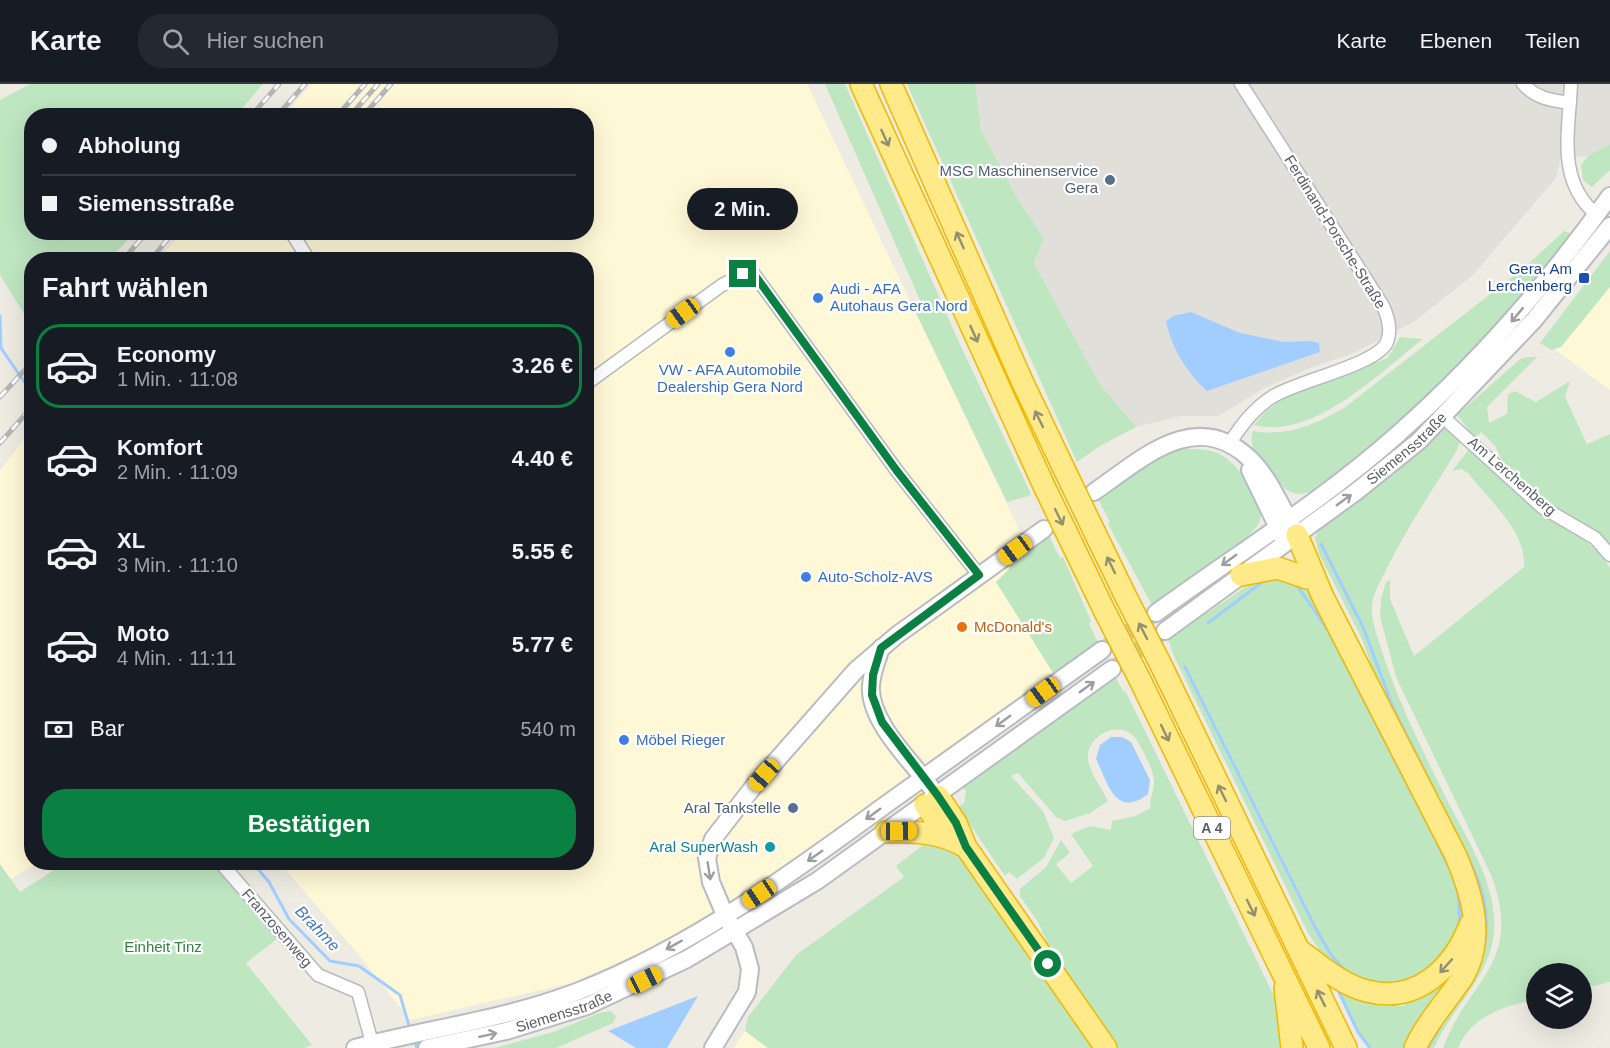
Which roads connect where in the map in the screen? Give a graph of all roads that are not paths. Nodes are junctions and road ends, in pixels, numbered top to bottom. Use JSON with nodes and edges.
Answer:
{"nodes":[{"id":1,"x":861,"y":84,"type":"edge"},
{"id":2,"x":891,"y":84,"type":"edge"},
{"id":3,"x":1241,"y":84,"type":"edge"},
{"id":4,"x":1523,"y":84,"type":"edge"},
{"id":5,"x":1571,"y":84,"type":"edge"},
{"id":6,"x":1570,"y":103,"type":"junction"},
{"id":7,"x":1610,"y":196,"type":"edge"},
{"id":8,"x":1596,"y":215,"type":"junction"},
{"id":9,"x":1610,"y":226,"type":"edge"},
{"id":10,"x":594,"y":378,"type":"edge"},
{"id":11,"x":1443,"y":417,"type":"junction"},
{"id":12,"x":1229,"y":444,"type":"junction"},
{"id":13,"x":1094,"y":492,"type":"dead end"},
{"id":14,"x":1044,"y":529,"type":"dead end"},
{"id":15,"x":1287,"y":531,"type":"junction"},
{"id":16,"x":1610,"y":555,"type":"edge"},
{"id":17,"x":979,"y":575,"type":"junction"},
{"id":18,"x":1241,"y":575,"type":"junction"},
{"id":19,"x":1307,"y":578,"type":"junction"},
{"id":20,"x":1323,"y":597,"type":"junction"},
{"id":21,"x":1156,"y":613,"type":"tunnel mouth"},
{"id":22,"x":1165,"y":631,"type":"tunnel mouth"},
{"id":23,"x":881,"y":648,"type":"junction"},
{"id":24,"x":1102,"y":650,"type":"tunnel mouth"},
{"id":25,"x":1112,"y":669,"type":"tunnel mouth"},
{"id":26,"x":871,"y":686,"type":"junction"},
{"id":27,"x":836,"y":692,"type":"junction"},
{"id":28,"x":924,"y":778,"type":"junction"},
{"id":29,"x":932,"y":800,"type":"junction"},
{"id":30,"x":886,"y":832,"type":"junction"},
{"id":31,"x":957,"y":842,"type":"junction"},
{"id":32,"x":227,"y":870,"type":"edge"},
{"id":33,"x":725,"y":915,"type":"junction"},
{"id":34,"x":1474,"y":915,"type":"junction"},
{"id":35,"x":756,"y":919,"type":"junction"},
{"id":36,"x":735,"y":932,"type":"junction"},
{"id":37,"x":1296,"y":948,"type":"junction"},
{"id":38,"x":748,"y":956,"type":"junction"},
{"id":39,"x":1284,"y":975,"type":"junction"},
{"id":40,"x":428,"y":1042,"type":"edge"},
{"id":41,"x":373,"y":1046,"type":"edge"},
{"id":42,"x":355,"y":1048,"type":"edge"},
{"id":43,"x":713,"y":1048,"type":"edge"},
{"id":44,"x":1106,"y":1048,"type":"edge"},
{"id":45,"x":1292,"y":1048,"type":"edge"},
{"id":46,"x":1319,"y":1048,"type":"edge"},
{"id":47,"x":1346,"y":1048,"type":"edge"},
{"id":48,"x":1415,"y":1048,"type":"edge"}],
"edges":[{"from":1,"to":39,"type":"highway","number":"A 4","one_way":true,"bridge":true},
{"from":37,"to":2,"type":"highway","number":"A 4","one_way":true,"bridge":true},
{"from":3,"to":12,"type":"street","name":"Ferdinand-Porsche-Straße"},
{"from":4,"to":6,"type":"street"},
{"from":5,"to":6,"type":"street"},
{"from":6,"to":8,"type":"street"},
{"from":7,"to":8,"type":"main road","name":"Siemensstraße"},
{"from":8,"to":9,"type":"main road"},
{"from":8,"to":15,"type":"main road","name":"Siemensstraße","one_way":true},
{"from":9,"to":11,"type":"main road","name":"Siemensstraße"},
{"from":10,"to":17,"type":"street"},
{"from":15,"to":11,"type":"main road","name":"Siemensstraße","one_way":true},
{"from":11,"to":16,"type":"street","name":"Am Lerchenberg"},
{"from":12,"to":13,"type":"main road"},
{"from":12,"to":15,"type":"main road"},
{"from":14,"to":17,"type":"main road"},
{"from":15,"to":18,"type":"main road","name":"Siemensstraße"},
{"from":15,"to":19,"type":"highway"},
{"from":15,"to":20,"type":"highway"},
{"from":15,"to":21,"type":"main road","name":"Siemensstraße","one_way":true},
{"from":17,"to":23,"type":"main road"},
{"from":18,"to":19,"type":"highway"},
{"from":18,"to":22,"type":"main road","name":"Siemensstraße"},
{"from":19,"to":20,"type":"highway"},
{"from":20,"to":34,"type":"highway"},
{"from":23,"to":26,"type":"main road"},
{"from":23,"to":27,"type":"main road"},
{"from":24,"to":28,"type":"main road","name":"Siemensstraße","one_way":true},
{"from":29,"to":25,"type":"main road","name":"Siemensstraße","one_way":true},
{"from":26,"to":27,"type":"main road"},
{"from":26,"to":28,"type":"main road"},
{"from":27,"to":33,"type":"main road","one_way":true},
{"from":28,"to":29,"type":"main road"},
{"from":28,"to":33,"type":"main road","name":"Siemensstraße","one_way":true},
{"from":29,"to":30,"type":"main road","name":"Siemensstraße"},
{"from":29,"to":31,"type":"highway"},
{"from":30,"to":31,"type":"highway"},
{"from":30,"to":35,"type":"main road","name":"Siemensstraße"},
{"from":31,"to":44,"type":"highway"},
{"from":32,"to":41,"type":"street","name":"Franzosenweg"},
{"from":33,"to":36,"type":"main road"},
{"from":33,"to":40,"type":"main road","name":"Siemensstraße","one_way":true},
{"from":34,"to":37,"type":"highway","one_way":true},
{"from":34,"to":48,"type":"highway"},
{"from":35,"to":36,"type":"main road","name":"Siemensstraße"},
{"from":35,"to":38,"type":"main road"},
{"from":36,"to":38,"type":"main road"},
{"from":40,"to":36,"type":"main road","name":"Siemensstraße","one_way":true},
{"from":47,"to":37,"type":"highway","number":"A 4","one_way":true},
{"from":38,"to":43,"type":"main road"},
{"from":39,"to":45,"type":"highway"},
{"from":39,"to":46,"type":"highway","number":"A 4"},
{"from":40,"to":41,"type":"main road","name":"Siemensstraße"},
{"from":41,"to":42,"type":"main road","name":"Siemensstraße"}]}
